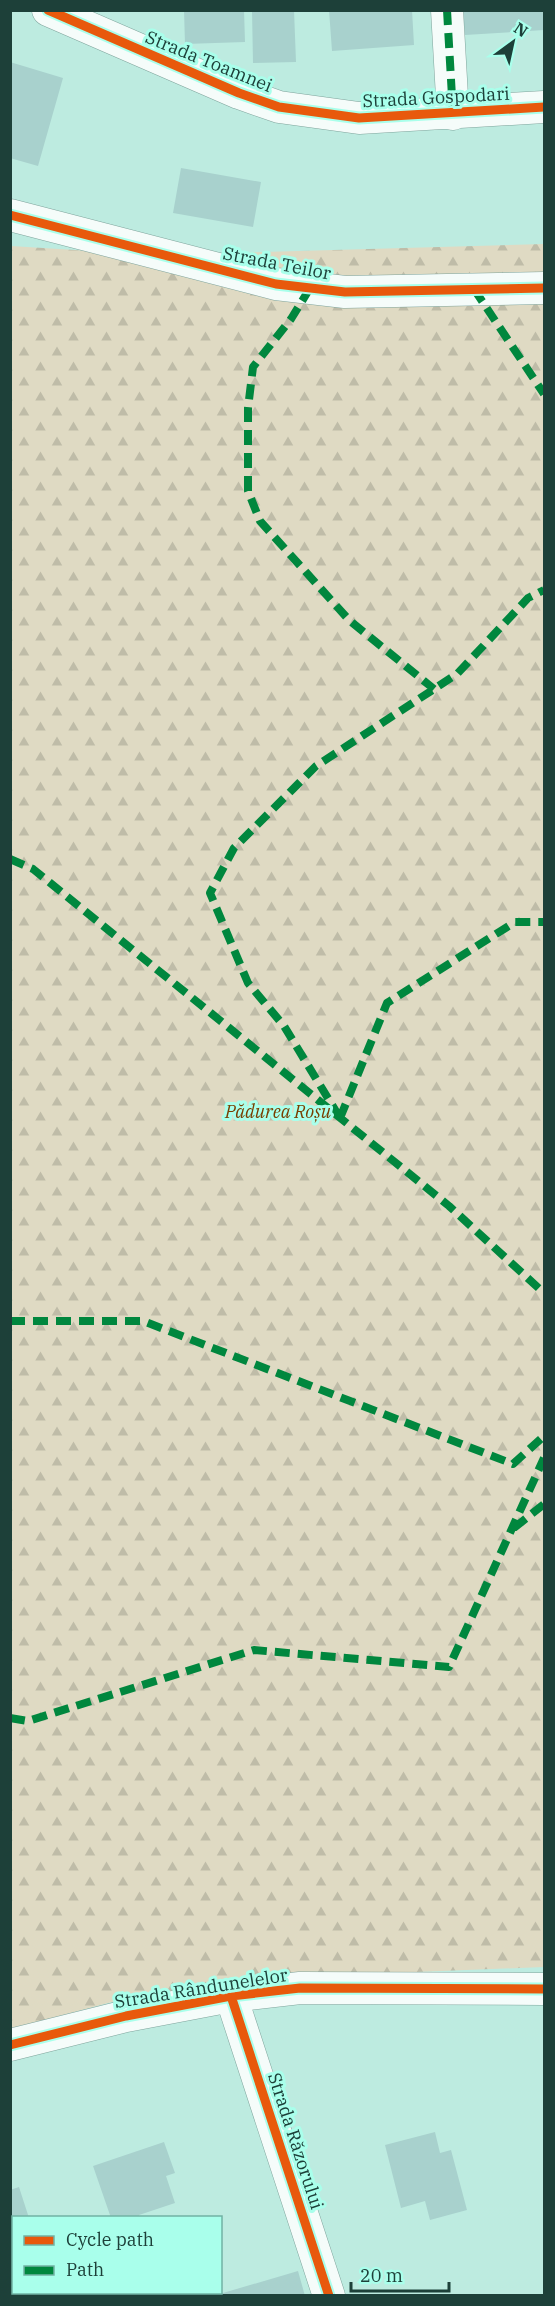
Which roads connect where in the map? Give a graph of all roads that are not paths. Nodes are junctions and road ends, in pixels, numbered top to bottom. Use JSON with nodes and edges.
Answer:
{"nodes":[{"id":1,"x":48,"y":10,"type":"edge"},
{"id":2,"x":447,"y":10,"type":"edge"},
{"id":3,"x":544,"y":107,"type":"edge"},
{"id":4,"x":453,"y":114,"type":"junction"},
{"id":5,"x":329,"y":116,"type":"joint"},
{"id":6,"x":10,"y":215,"type":"edge"},
{"id":7,"x":544,"y":288,"type":"edge"},
{"id":8,"x":544,"y":1989,"type":"edge"},
{"id":9,"x":231,"y":1996,"type":"junction"},
{"id":10,"x":10,"y":2045,"type":"edge"},
{"id":11,"x":329,"y":2295,"type":"edge"}],
"edges":[{"from":1,"to":5,"type":"street","name":"Strada Toamnei"},
{"from":2,"to":4,"type":"street"},
{"from":3,"to":4,"type":"street","name":"Strada Gospodari"},
{"from":4,"to":5,"type":"street","name":"Strada Gospodari"},
{"from":6,"to":7,"type":"street","name":"Strada Teilor"},
{"from":8,"to":9,"type":"street","name":"Strada Rândunelelor"},
{"from":9,"to":10,"type":"street","name":"Strada Rândunelelor"},
{"from":9,"to":11,"type":"street","name":"Strada Răzorului"}]}
